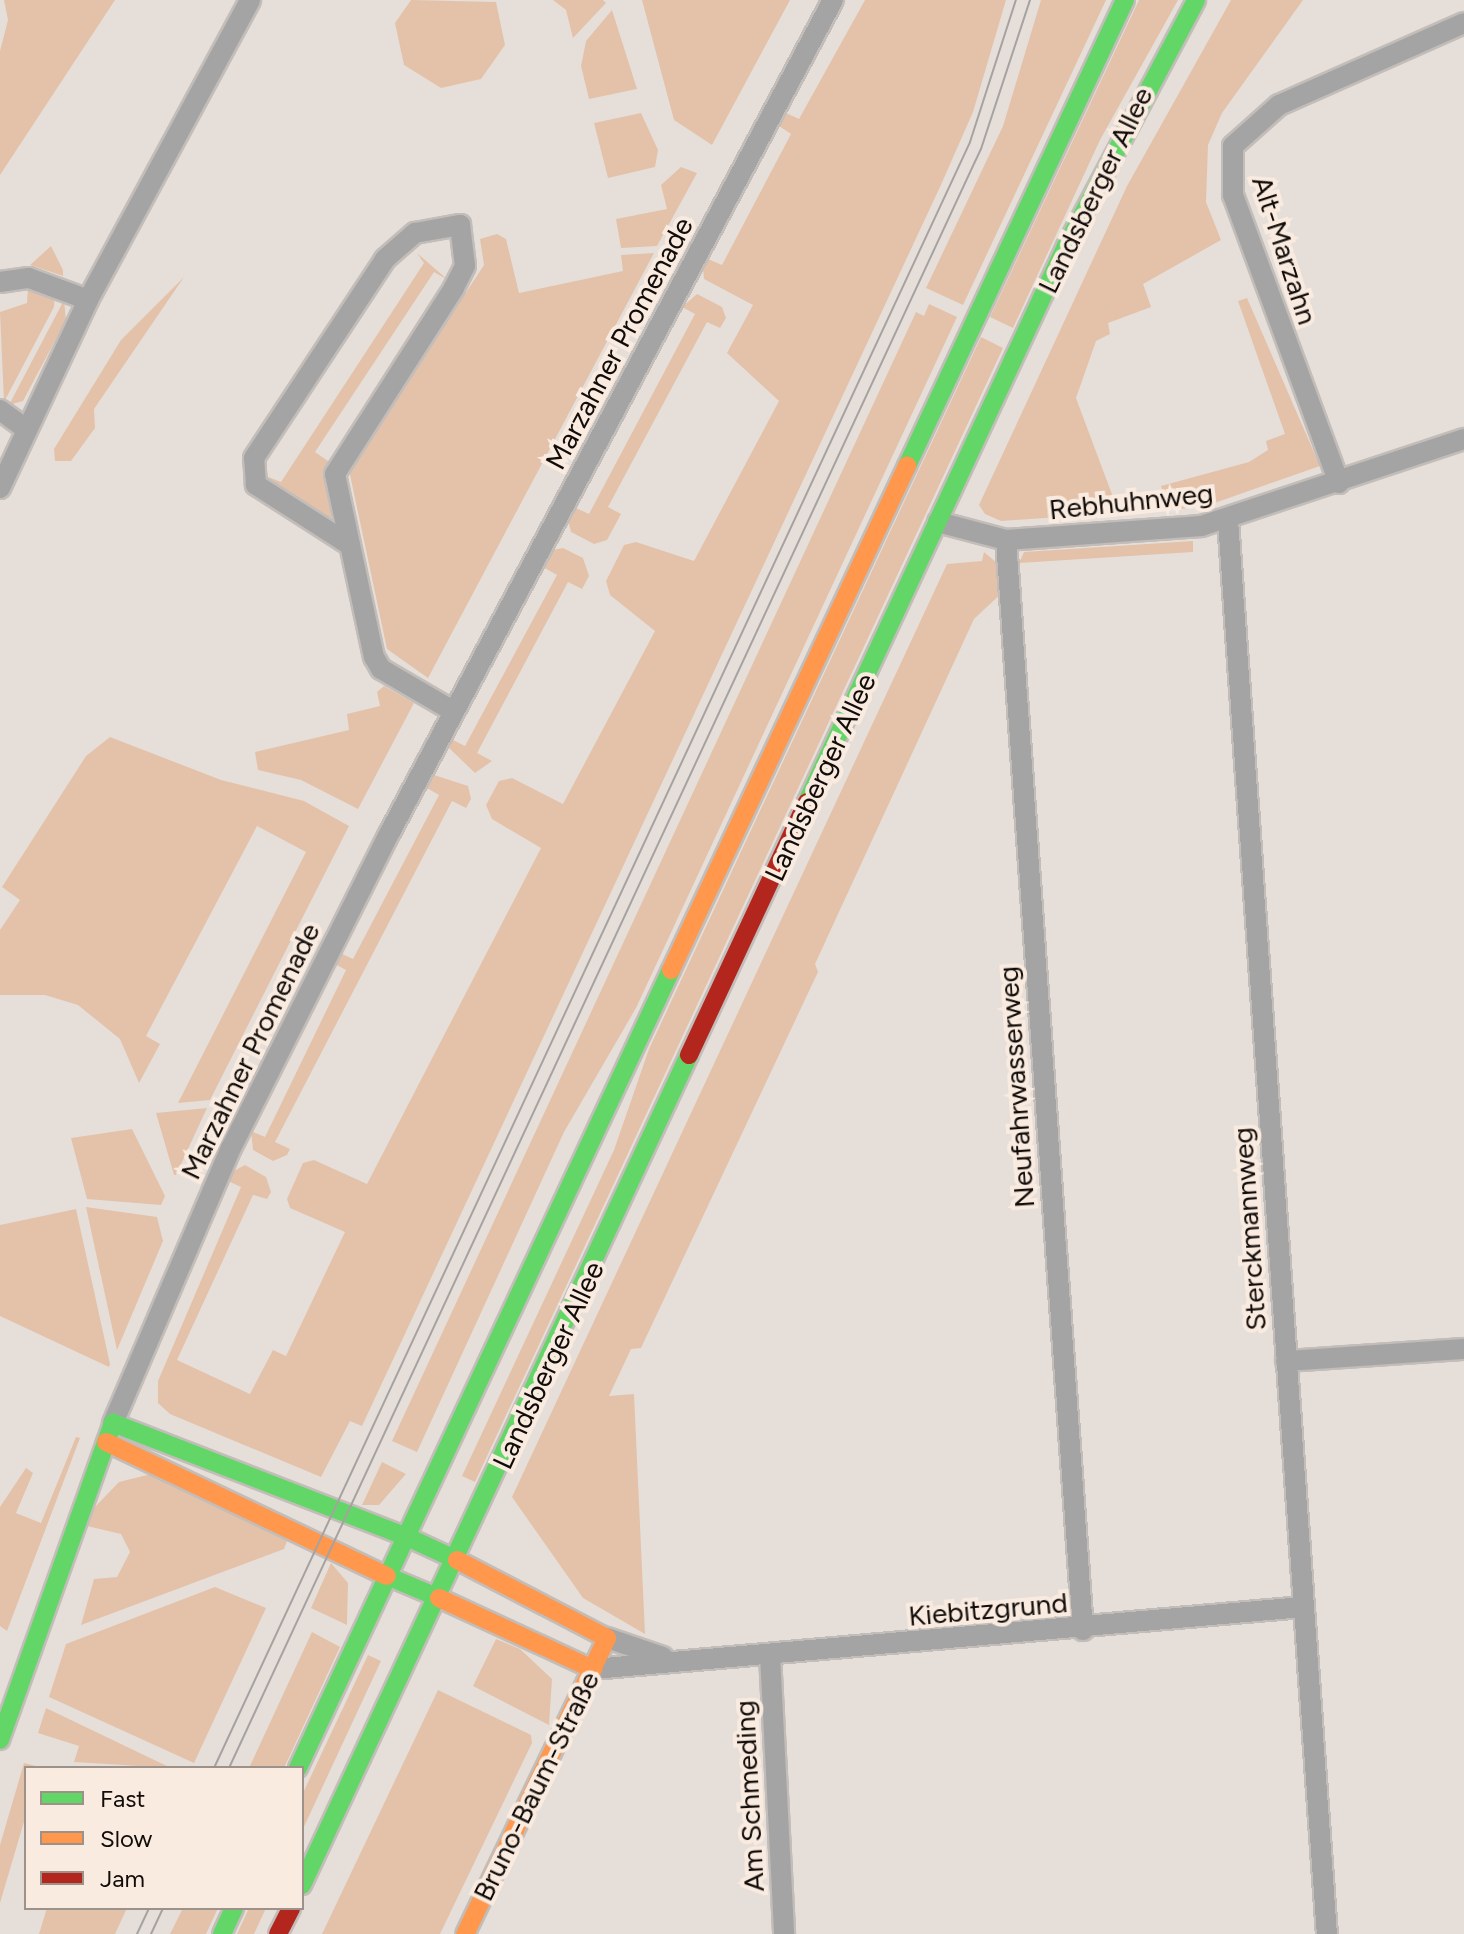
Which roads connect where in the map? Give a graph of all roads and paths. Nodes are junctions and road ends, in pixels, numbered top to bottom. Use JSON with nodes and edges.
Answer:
{"nodes":[{"id":1,"x":250,"y":0,"type":"edge"},
{"id":2,"x":833,"y":0,"type":"edge"},
{"id":3,"x":1125,"y":0,"type":"edge"},
{"id":4,"x":1196,"y":0,"type":"edge"},
{"id":5,"x":1464,"y":23,"type":"edge"},
{"id":6,"x":0,"y":282,"type":"edge"},
{"id":7,"x":88,"y":300,"type":"junction"},
{"id":8,"x":0,"y":410,"type":"edge"},
{"id":9,"x":23,"y":427,"type":"junction"},
{"id":10,"x":1464,"y":439,"type":"edge"},
{"id":11,"x":1339,"y":483,"type":"junction"},
{"id":12,"x":0,"y":488,"type":"edge"},
{"id":13,"x":1228,"y":520,"type":"junction"},
{"id":14,"x":938,"y":522,"type":"junction"},
{"id":15,"x":1006,"y":540,"type":"junction"},
{"id":16,"x":350,"y":545,"type":"junction"},
{"id":17,"x":453,"y":711,"type":"junction"},
{"id":18,"x":1464,"y":1349,"type":"edge"},
{"id":19,"x":1286,"y":1361,"type":"junction"},
{"id":20,"x":110,"y":1432,"type":"junction"},
{"id":21,"x":405,"y":1536,"type":"junction"},
{"id":22,"x":457,"y":1560,"type":"junction"},
{"id":23,"x":387,"y":1576,"type":"junction"},
{"id":24,"x":439,"y":1598,"type":"junction"},
{"id":25,"x":1303,"y":1607,"type":"junction"},
{"id":26,"x":1083,"y":1630,"type":"junction"},
{"id":27,"x":607,"y":1638,"type":"junction"},
{"id":28,"x":770,"y":1655,"type":"junction"},
{"id":29,"x":678,"y":1662,"type":"junction"},
{"id":30,"x":593,"y":1669,"type":"junction"},
{"id":31,"x":0,"y":1740,"type":"edge"},
{"id":32,"x":299,"y":1766,"type":"edge"},
{"id":33,"x":304,"y":1881,"type":"edge"},
{"id":34,"x":233,"y":1910,"type":"edge"},
{"id":35,"x":290,"y":1910,"type":"edge"},
{"id":36,"x":222,"y":1934,"type":"edge"},
{"id":37,"x":278,"y":1934,"type":"edge"},
{"id":38,"x":465,"y":1934,"type":"edge"},
{"id":39,"x":784,"y":1934,"type":"edge"},
{"id":40,"x":1327,"y":1934,"type":"edge"}],
"edges":[{"from":1,"to":7,"type":"street"},
{"from":2,"to":17,"type":"street","name":"Marzahner Promenade"},
{"from":3,"to":21,"type":"main road","name":"Landsberger Allee"},
{"from":4,"to":14,"type":"main road","name":"Landsberger Allee"},
{"from":5,"to":11,"type":"street","name":"Alt-Marzahn"},
{"from":6,"to":7,"type":"street"},
{"from":7,"to":9,"type":"street"},
{"from":8,"to":9,"type":"street"},
{"from":9,"to":12,"type":"street"},
{"from":10,"to":11,"type":"street","name":"Rebhuhnweg"},
{"from":11,"to":13,"type":"street","name":"Rebhuhnweg"},
{"from":13,"to":15,"type":"street","name":"Rebhuhnweg"},
{"from":13,"to":19,"type":"street","name":"Sterckmannweg"},
{"from":14,"to":15,"type":"street","name":"Rebhuhnweg"},
{"from":14,"to":22,"type":"main road","name":"Landsberger Allee"},
{"from":15,"to":26,"type":"street","name":"Neufahrwasserweg"},
{"from":16,"to":16,"type":"street"},
{"from":16,"to":17,"type":"street"},
{"from":17,"to":20,"type":"street","name":"Marzahner Promenade"},
{"from":18,"to":19,"type":"street"},
{"from":19,"to":25,"type":"street","name":"Sterckmannweg"},
{"from":20,"to":21,"type":"main road"},
{"from":20,"to":23,"type":"main road"},
{"from":20,"to":31,"type":"main road","name":"Marzahner Promenade"},
{"from":21,"to":22,"type":"main road"},
{"from":21,"to":23,"type":"main road","name":"Landsberger Allee"},
{"from":22,"to":24,"type":"main road","name":"Landsberger Allee"},
{"from":22,"to":27,"type":"main road","name":"Kiebitzgrund"},
{"from":23,"to":24,"type":"main road"},
{"from":23,"to":32,"type":"main road","name":"Landsberger Allee"},
{"from":24,"to":30,"type":"main road","name":"Kiebitzgrund"},
{"from":24,"to":33,"type":"main road","name":"Landsberger Allee"},
{"from":25,"to":26,"type":"street","name":"Kiebitzgrund"},
{"from":25,"to":40,"type":"street","name":"Sterckmannweg"},
{"from":26,"to":28,"type":"street","name":"Kiebitzgrund"},
{"from":27,"to":29,"type":"street","name":"Kiebitzgrund"},
{"from":27,"to":30,"type":"main road","name":"Bruno-Baum-Straße"},
{"from":28,"to":29,"type":"street","name":"Kiebitzgrund"},
{"from":28,"to":39,"type":"street","name":"Am Schmeding"},
{"from":29,"to":30,"type":"street","name":"Kiebitzgrund"},
{"from":30,"to":38,"type":"main road","name":"Bruno-Baum-Straße"},
{"from":34,"to":36,"type":"main road"},
{"from":35,"to":37,"type":"main road"}]}
